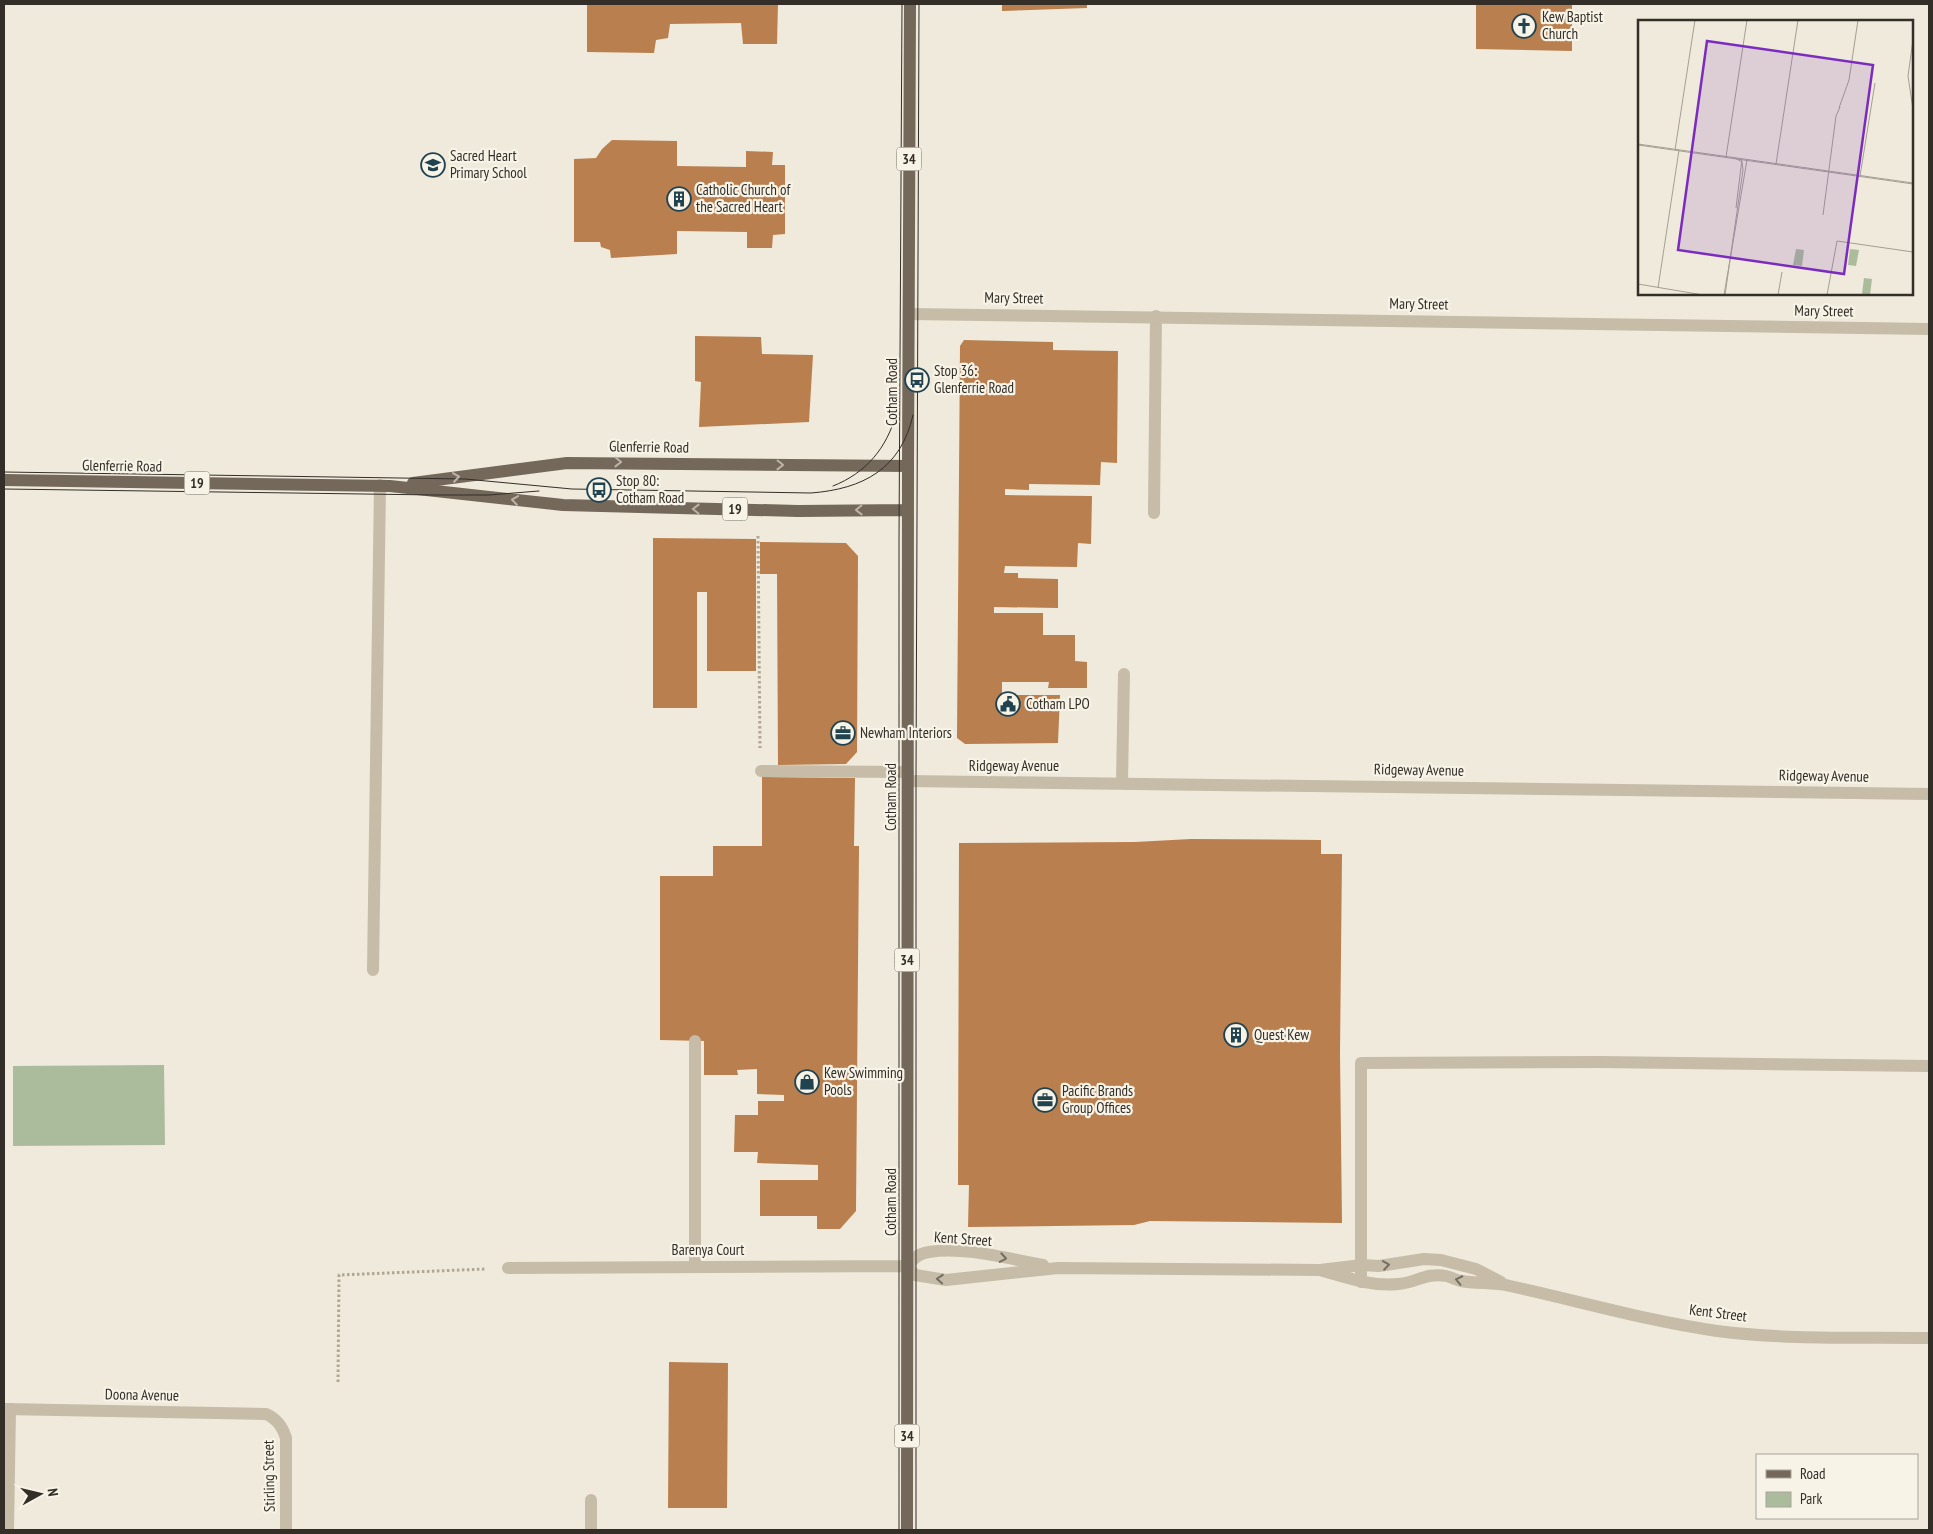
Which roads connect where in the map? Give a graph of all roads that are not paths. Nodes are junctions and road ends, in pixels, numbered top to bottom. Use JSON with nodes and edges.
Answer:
{"nodes":[{"id":1,"x":910,"y":4,"type":"edge"},
{"id":2,"x":909,"y":314,"type":"junction"},
{"id":3,"x":1156,"y":316,"type":"junction"},
{"id":4,"x":1929,"y":329,"type":"edge"},
{"id":5,"x":908,"y":466,"type":"junction"},
{"id":6,"x":4,"y":480,"type":"edge"},
{"id":7,"x":385,"y":486,"type":"junction"},
{"id":8,"x":908,"y":510,"type":"junction"},
{"id":9,"x":1154,"y":513,"type":"dead end"},
{"id":10,"x":1124,"y":674,"type":"dead end"},
{"id":11,"x":761,"y":770,"type":"road end"},
{"id":12,"x":908,"y":777,"type":"junction"},
{"id":13,"x":1122,"y":782,"type":"junction"},
{"id":14,"x":1929,"y":794,"type":"edge"},
{"id":15,"x":373,"y":970,"type":"dead end"},
{"id":16,"x":695,"y":1041,"type":"dead end"},
{"id":17,"x":1929,"y":1066,"type":"edge"},
{"id":18,"x":1362,"y":1265,"type":"junction"},
{"id":19,"x":695,"y":1266,"type":"junction"},
{"id":20,"x":907,"y":1266,"type":"junction"},
{"id":21,"x":508,"y":1268,"type":"road end"},
{"id":22,"x":1058,"y":1268,"type":"junction"},
{"id":23,"x":1320,"y":1270,"type":"junction"},
{"id":24,"x":1362,"y":1282,"type":"junction"},
{"id":25,"x":1508,"y":1285,"type":"junction"},
{"id":26,"x":1929,"y":1338,"type":"edge"},
{"id":27,"x":7,"y":1409,"type":"edge"},
{"id":28,"x":278,"y":1422,"type":"joint"},
{"id":29,"x":591,"y":1500,"type":"dead end"},
{"id":30,"x":8,"y":1530,"type":"edge"},
{"id":31,"x":286,"y":1530,"type":"edge"},
{"id":32,"x":591,"y":1530,"type":"edge"},
{"id":33,"x":907,"y":1530,"type":"edge"}],
"edges":[{"from":1,"to":2,"type":"main road","name":"Cotham Road","number":"34"},
{"from":2,"to":3,"type":"street","name":"Mary Street"},
{"from":2,"to":5,"type":"main road","name":"Cotham Road","number":"34"},
{"from":3,"to":4,"type":"street","name":"Mary Street"},
{"from":3,"to":9,"type":"street"},
{"from":7,"to":5,"type":"main road","name":"Glenferrie Road","number":"19","one_way":true},
{"from":5,"to":8,"type":"main road","name":"Cotham Road","number":"34"},
{"from":6,"to":7,"type":"main road","name":"Glenferrie Road","number":"19"},
{"from":8,"to":7,"type":"main road","name":"Glenferrie Road","number":"19","one_way":true},
{"from":7,"to":15,"type":"street"},
{"from":8,"to":12,"type":"main road","name":"Cotham Road","number":"34"},
{"from":10,"to":13,"type":"street"},
{"from":11,"to":12,"type":"street","name":"Ridgeway Avenue"},
{"from":12,"to":13,"type":"street","name":"Ridgeway Avenue"},
{"from":12,"to":20,"type":"main road","name":"Cotham Road","number":"34"},
{"from":13,"to":14,"type":"street","name":"Ridgeway Avenue"},
{"from":16,"to":19,"type":"street"},
{"from":17,"to":18,"type":"street"},
{"from":18,"to":23,"type":"street","name":"Kent Street"},
{"from":18,"to":24,"type":"street"},
{"from":18,"to":25,"type":"street","name":"Kent Street","one_way":true},
{"from":19,"to":20,"type":"street","name":"Barenya Court"},
{"from":19,"to":21,"type":"street","name":"Barenya Court"},
{"from":22,"to":20,"type":"street","name":"Kent Street","one_way":true},
{"from":20,"to":22,"type":"street","name":"Kent Street","one_way":true},
{"from":20,"to":33,"type":"main road","name":"Cotham Road","number":"34"},
{"from":22,"to":23,"type":"street","name":"Kent Street"},
{"from":23,"to":24,"type":"street","name":"Kent Street"},
{"from":25,"to":24,"type":"street","name":"Kent Street","one_way":true},
{"from":25,"to":26,"type":"street","name":"Kent Street"},
{"from":27,"to":28,"type":"street","name":"Doona Avenue"},
{"from":27,"to":30,"type":"street"},
{"from":28,"to":31,"type":"street","name":"Stirling Street"},
{"from":29,"to":32,"type":"street"}]}
